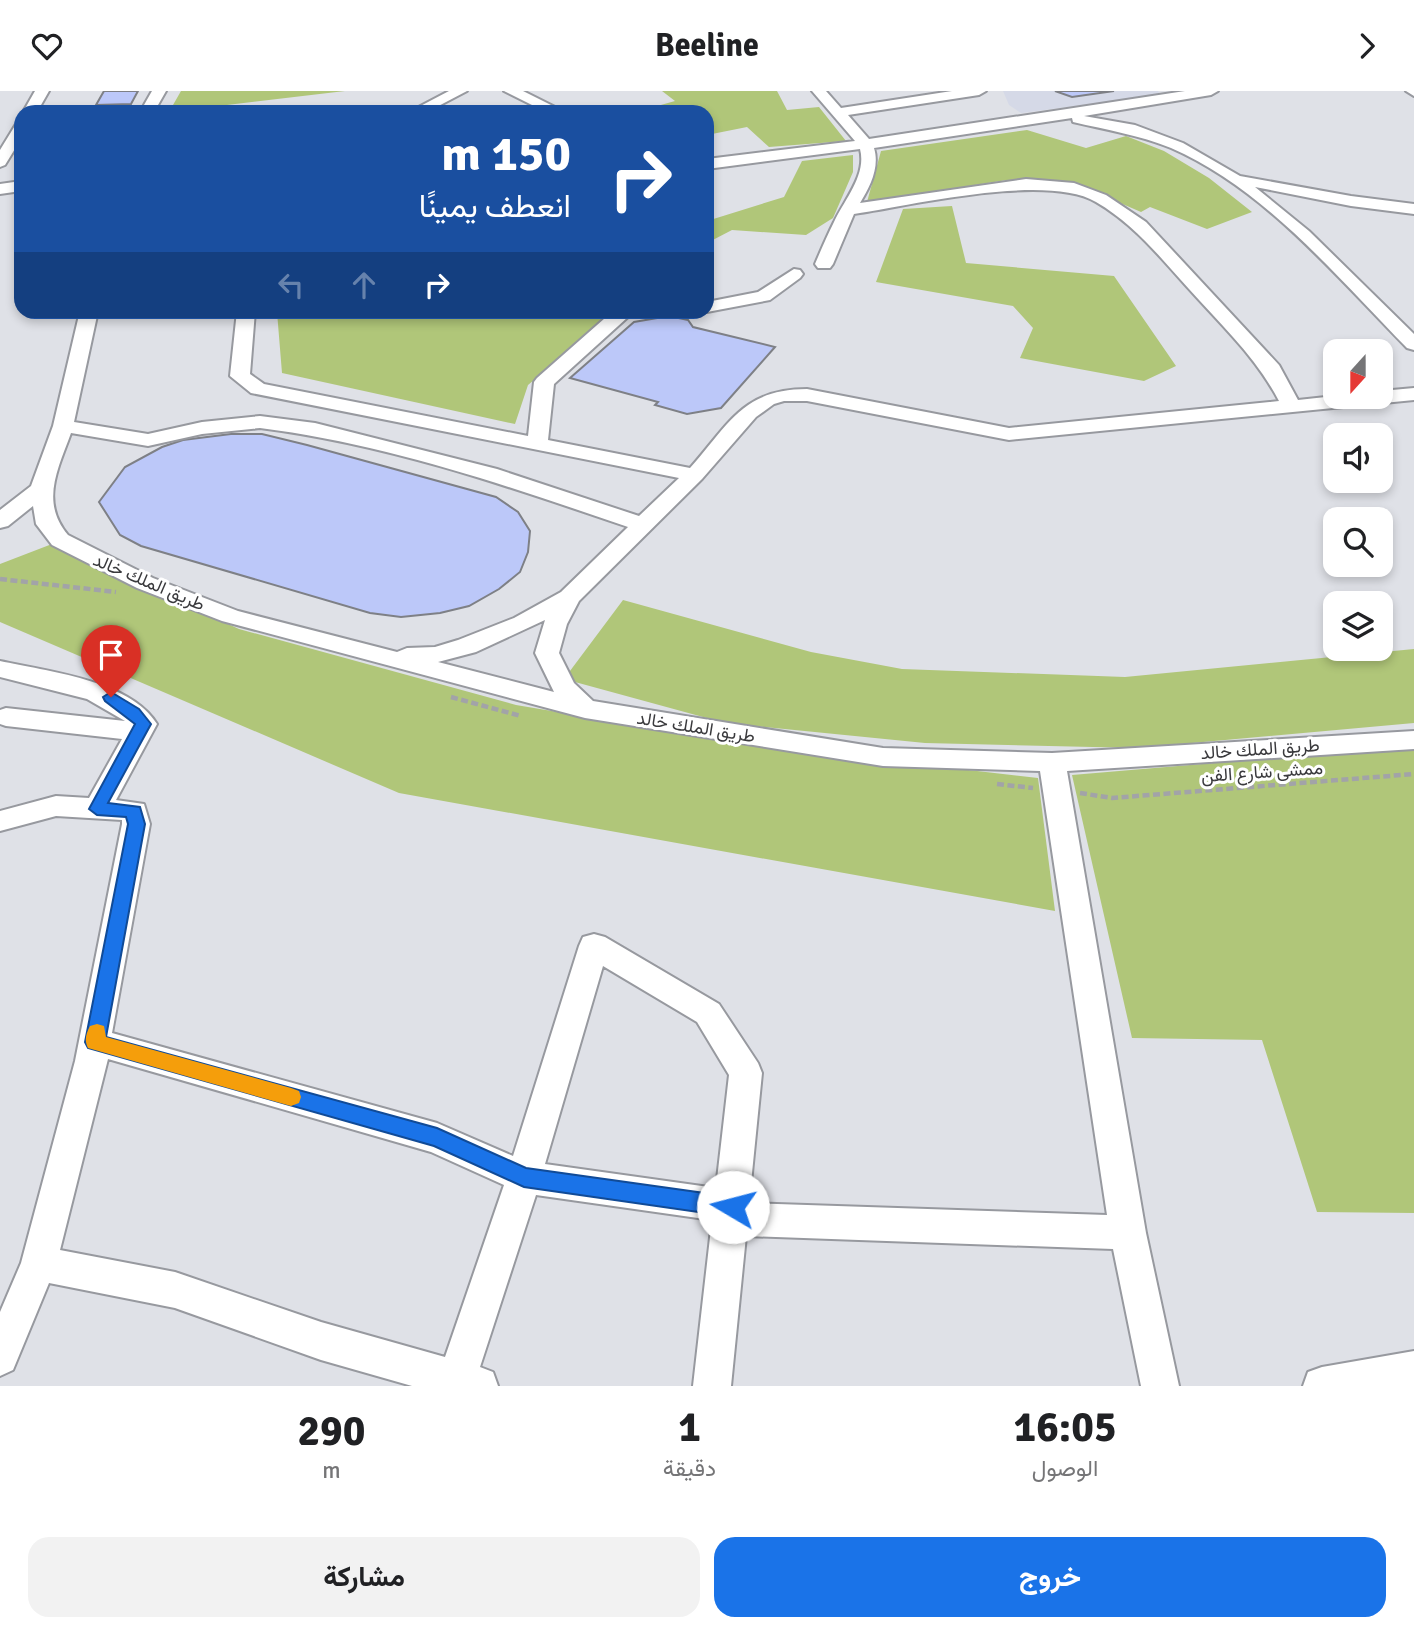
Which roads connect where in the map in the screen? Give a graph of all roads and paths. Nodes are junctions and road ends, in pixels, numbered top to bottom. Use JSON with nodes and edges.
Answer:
{"nodes":[{"id":1,"x":511,"y":91,"type":"edge"},
{"id":2,"x":819,"y":91,"type":"edge"},
{"id":3,"x":979,"y":91,"type":"edge"},
{"id":4,"x":1211,"y":91,"type":"edge"},
{"id":5,"x":466,"y":93,"type":"edge"},
{"id":6,"x":1169,"y":94,"type":"edge"},
{"id":7,"x":434,"y":105,"type":"edge"},
{"id":8,"x":449,"y":105,"type":"edge"},
{"id":9,"x":542,"y":105,"type":"edge"},
{"id":10,"x":933,"y":111,"type":"edge"},
{"id":11,"x":836,"y":113,"type":"junction"},
{"id":12,"x":1037,"y":119,"type":"junction"},
{"id":13,"x":1164,"y":138,"type":"junction"},
{"id":14,"x":14,"y":139,"type":"edge"},
{"id":15,"x":866,"y":145,"type":"junction"},
{"id":16,"x":0,"y":162,"type":"edge"},
{"id":17,"x":714,"y":163,"type":"edge"},
{"id":18,"x":1239,"y":179,"type":"junction"},
{"id":19,"x":1414,"y":209,"type":"edge"},
{"id":20,"x":848,"y":210,"type":"junction"},
{"id":21,"x":824,"y":264,"type":"dead end"},
{"id":22,"x":794,"y":274,"type":"dead end"},
{"id":23,"x":714,"y":306,"type":"edge"},
{"id":24,"x":87,"y":319,"type":"edge"},
{"id":25,"x":245,"y":319,"type":"edge"},
{"id":26,"x":615,"y":319,"type":"edge"},
{"id":27,"x":1414,"y":344,"type":"edge"},
{"id":28,"x":1414,"y":394,"type":"edge"},
{"id":29,"x":1292,"y":407,"type":"junction"},
{"id":30,"x":63,"y":426,"type":"junction"},
{"id":31,"x":537,"y":444,"type":"junction"},
{"id":32,"x":695,"y":475,"type":"junction"},
{"id":33,"x":41,"y":489,"type":"junction"},
{"id":34,"x":0,"y":521,"type":"edge"},
{"id":35,"x":643,"y":525,"type":"junction"},
{"id":36,"x":569,"y":597,"type":"junction"},
{"id":37,"x":338,"y":644,"type":"junction"},
{"id":38,"x":0,"y":669,"type":"edge"},
{"id":39,"x":585,"y":709,"type":"junction"},
{"id":40,"x":6,"y":717,"type":"dead end"},
{"id":41,"x":139,"y":732,"type":"junction"},
{"id":42,"x":1414,"y":740,"type":"edge"},
{"id":43,"x":1052,"y":762,"type":"junction"},
{"id":44,"x":1414,"y":774,"type":"edge"},
{"id":45,"x":1112,"y":798,"type":"dead end"},
{"id":46,"x":97,"y":809,"type":"junction"},
{"id":47,"x":0,"y":821,"type":"edge"},
{"id":48,"x":95,"y":1042,"type":"junction"},
{"id":49,"x":524,"y":1177,"type":"junction"},
{"id":50,"x":733,"y":1213,"type":"junction"},
{"id":51,"x":1128,"y":1233,"type":"junction"},
{"id":52,"x":39,"y":1263,"type":"junction"},
{"id":53,"x":2,"y":1348,"type":"edge"},
{"id":54,"x":1414,"y":1370,"type":"edge"},
{"id":55,"x":464,"y":1384,"type":"edge"},
{"id":56,"x":712,"y":1386,"type":"edge"},
{"id":57,"x":1160,"y":1386,"type":"edge"},
{"id":58,"x":1322,"y":1386,"type":"edge"}],
"edges":[{"from":1,"to":9,"type":"street"},
{"from":2,"to":11,"type":"street"},
{"from":3,"to":10,"type":"street"},
{"from":4,"to":6,"type":"street"},
{"from":5,"to":7,"type":"street"},
{"from":5,"to":8,"type":"street"},
{"from":6,"to":12,"type":"street"},
{"from":6,"to":13,"type":"street"},
{"from":10,"to":11,"type":"street"},
{"from":10,"to":12,"type":"street"},
{"from":10,"to":15,"type":"street"},
{"from":11,"to":15,"type":"street"},
{"from":12,"to":13,"type":"street"},
{"from":13,"to":18,"type":"street"},
{"from":14,"to":16,"type":"street"},
{"from":15,"to":17,"type":"street"},
{"from":15,"to":20,"type":"street"},
{"from":18,"to":19,"type":"street"},
{"from":18,"to":27,"type":"street"},
{"from":20,"to":21,"type":"street"},
{"from":20,"to":29,"type":"street"},
{"from":22,"to":23,"type":"street"},
{"from":24,"to":30,"type":"street"},
{"from":25,"to":31,"type":"street"},
{"from":26,"to":31,"type":"street"},
{"from":28,"to":29,"type":"street"},
{"from":29,"to":32,"type":"street"},
{"from":30,"to":33,"type":"street"},
{"from":30,"to":35,"type":"street"},
{"from":31,"to":32,"type":"street"},
{"from":32,"to":35,"type":"street"},
{"from":33,"to":34,"type":"street"},
{"from":33,"to":37,"type":"street","name":"طريق الملك خالد"},
{"from":35,"to":36,"type":"street"},
{"from":36,"to":37,"type":"street"},
{"from":36,"to":39,"type":"street"},
{"from":37,"to":39,"type":"street","name":"طريق الملك خالد"},
{"from":38,"to":41,"type":"street"},
{"from":39,"to":43,"type":"street","name":"طريق الملك خالد"},
{"from":40,"to":41,"type":"street"},
{"from":41,"to":46,"type":"street"},
{"from":42,"to":43,"type":"street","name":"طريق الملك خالد"},
{"from":43,"to":51,"type":"street"},
{"from":44,"to":45,"type":"path","name":"ممشى شارع الفن"},
{"from":46,"to":47,"type":"street"},
{"from":46,"to":48,"type":"street"},
{"from":48,"to":49,"type":"street"},
{"from":48,"to":52,"type":"street"},
{"from":49,"to":50,"type":"street"},
{"from":49,"to":50,"type":"street"},
{"from":49,"to":55,"type":"street"},
{"from":50,"to":51,"type":"street"},
{"from":50,"to":56,"type":"street"},
{"from":51,"to":57,"type":"street"},
{"from":52,"to":53,"type":"street"},
{"from":52,"to":55,"type":"street"},
{"from":54,"to":58,"type":"street"}]}
